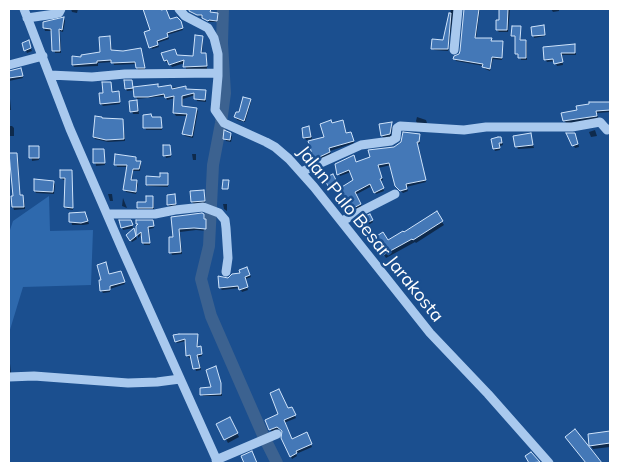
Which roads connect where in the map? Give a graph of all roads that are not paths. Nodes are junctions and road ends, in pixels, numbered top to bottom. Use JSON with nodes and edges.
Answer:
{"nodes":[{"id":1,"x":24,"y":9,"type":"edge"},
{"id":2,"x":61,"y":9,"type":"edge"},
{"id":3,"x":179,"y":9,"type":"edge"},
{"id":4,"x":458,"y":9,"type":"edge"},
{"id":5,"x":27,"y":18,"type":"junction"},
{"id":6,"x":454,"y":50,"type":"dead end"},
{"id":7,"x":35,"y":59,"type":"junction"},
{"id":8,"x":9,"y":65,"type":"edge"},
{"id":9,"x":218,"y":73,"type":"junction"},
{"id":10,"x":50,"y":75,"type":"junction"},
{"id":11,"x":610,"y":129,"type":"edge"},
{"id":12,"x":301,"y":172,"type":"junction"},
{"id":13,"x":395,"y":194,"type":"dead end"},
{"id":14,"x":107,"y":214,"type":"junction"},
{"id":15,"x":342,"y":221,"type":"junction"},
{"id":16,"x":226,"y":272,"type":"dead end"},
{"id":17,"x":9,"y":377,"type":"edge"},
{"id":18,"x":180,"y":379,"type":"junction"},
{"id":19,"x":275,"y":435,"type":"dead end"},
{"id":20,"x":217,"y":462,"type":"edge"},
{"id":21,"x":549,"y":463,"type":"edge"}],
"edges":[{"from":1,"to":5,"type":"street"},
{"from":2,"to":5,"type":"street"},
{"from":3,"to":9,"type":"street","name":"Jalan Pulo Besar Jarakosta"},
{"from":4,"to":6,"type":"street"},
{"from":5,"to":7,"type":"street"},
{"from":7,"to":8,"type":"street"},
{"from":7,"to":10,"type":"street"},
{"from":9,"to":10,"type":"street"},
{"from":9,"to":12,"type":"street","name":"Jalan Pulo Besar Jarakosta"},
{"from":10,"to":14,"type":"street"},
{"from":11,"to":12,"type":"street"},
{"from":12,"to":15,"type":"street","name":"Jalan Pulo Besar Jarakosta"},
{"from":13,"to":15,"type":"street"},
{"from":14,"to":16,"type":"street"},
{"from":14,"to":18,"type":"street"},
{"from":15,"to":21,"type":"street","name":"Jalan Pulo Besar Jarakosta"},
{"from":17,"to":18,"type":"street"},
{"from":18,"to":20,"type":"street"},
{"from":19,"to":20,"type":"street"}]}
